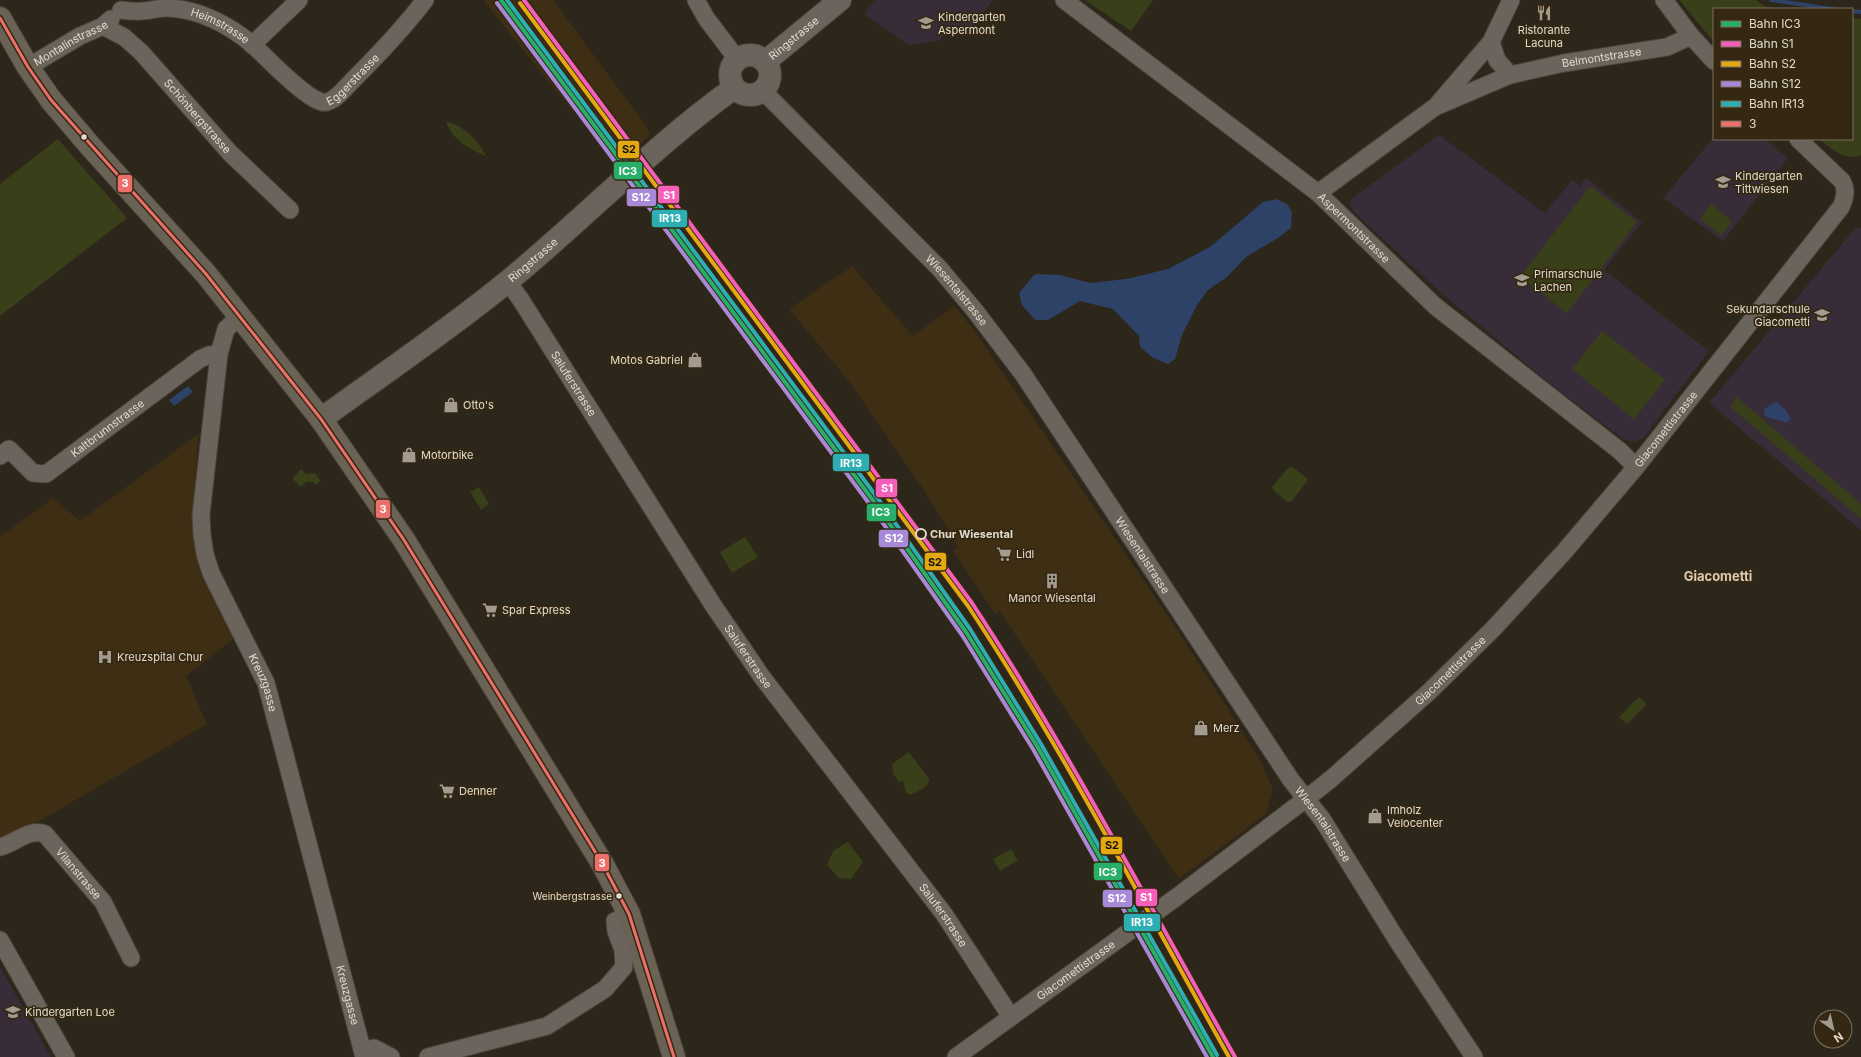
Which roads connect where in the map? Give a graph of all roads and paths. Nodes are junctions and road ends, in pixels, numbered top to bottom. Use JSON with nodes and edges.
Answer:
{"nodes":[{"id":1,"x":299,"y":0,"type":"edge"},
{"id":2,"x":425,"y":0,"type":"edge"},
{"id":3,"x":696,"y":0,"type":"edge"},
{"id":4,"x":840,"y":0,"type":"edge"},
{"id":5,"x":1064,"y":0,"type":"edge"},
{"id":6,"x":1511,"y":0,"type":"edge"},
{"id":7,"x":1664,"y":0,"type":"edge"},
{"id":8,"x":125,"y":5,"type":"edge"},
{"id":9,"x":103,"y":26,"type":"junction"},
{"id":10,"x":2,"y":28,"type":"edge"},
{"id":11,"x":1691,"y":36,"type":"junction"},
{"id":12,"x":1491,"y":42,"type":"junction"},
{"id":13,"x":252,"y":44,"type":"junction"},
{"id":14,"x":737,"y":59,"type":"junction"},
{"id":15,"x":1713,"y":60,"type":"edge"},
{"id":16,"x":766,"y":61,"type":"junction"},
{"id":17,"x":28,"y":67,"type":"junction"},
{"id":18,"x":1510,"y":75,"type":"junction"},
{"id":19,"x":734,"y":88,"type":"junction"},
{"id":20,"x":763,"y":90,"type":"junction"},
{"id":21,"x":1435,"y":107,"type":"junction"},
{"id":22,"x":1799,"y":140,"type":"edge"},
{"id":23,"x":1318,"y":193,"type":"junction"},
{"id":24,"x":290,"y":210,"type":"dead end"},
{"id":25,"x":508,"y":282,"type":"junction"},
{"id":26,"x":240,"y":316,"type":"junction"},
{"id":27,"x":219,"y":354,"type":"junction"},
{"id":28,"x":321,"y":419,"type":"junction"},
{"id":29,"x":3,"y":447,"type":"edge"},
{"id":30,"x":1636,"y":467,"type":"junction"},
{"id":31,"x":1307,"y":798,"type":"junction"},
{"id":32,"x":0,"y":847,"type":"edge"},
{"id":33,"x":629,"y":914,"type":"junction"},
{"id":34,"x":0,"y":940,"type":"edge"},
{"id":35,"x":132,"y":958,"type":"dead end"},
{"id":36,"x":1011,"y":1017,"type":"junction"},
{"id":37,"x":482,"y":1050,"type":"edge"},
{"id":38,"x":363,"y":1054,"type":"edge"},
{"id":39,"x":66,"y":1057,"type":"edge"},
{"id":40,"x":391,"y":1057,"type":"edge"},
{"id":41,"x":428,"y":1057,"type":"edge"},
{"id":42,"x":674,"y":1057,"type":"edge"},
{"id":43,"x":956,"y":1057,"type":"edge"},
{"id":44,"x":1474,"y":1057,"type":"edge"}],
"edges":[{"from":1,"to":13,"type":"street","name":"Heimstrasse"},
{"from":2,"to":13,"type":"street","name":"Eggerstrasse"},
{"from":3,"to":14,"type":"street"},
{"from":4,"to":16,"type":"main road","name":"Ringstrasse"},
{"from":5,"to":23,"type":"street","name":"Aspermontstrasse"},
{"from":6,"to":12,"type":"street","name":"Belmontstrasse"},
{"from":7,"to":11,"type":"street"},
{"from":8,"to":9,"type":"street","name":"Montalinstrasse"},
{"from":8,"to":13,"type":"street","name":"Heimstrasse"},
{"from":9,"to":17,"type":"street","name":"Montalinstrasse"},
{"from":9,"to":24,"type":"street","name":"Schönbergstrasse"},
{"from":10,"to":17,"type":"main road"},
{"from":11,"to":15,"type":"street"},
{"from":11,"to":18,"type":"street","name":"Belmontstrasse"},
{"from":12,"to":18,"type":"street"},
{"from":12,"to":21,"type":"street","name":"Belmontstrasse"},
{"from":14,"to":16,"type":"main road"},
{"from":14,"to":19,"type":"main road"},
{"from":16,"to":20,"type":"main road"},
{"from":17,"to":26,"type":"main road"},
{"from":18,"to":21,"type":"street","name":"Belmontstrasse"},
{"from":19,"to":20,"type":"main road"},
{"from":19,"to":25,"type":"main road","name":"Ringstrasse"},
{"from":20,"to":31,"type":"street","name":"Wiesentalstrasse"},
{"from":21,"to":23,"type":"street","name":"Belmontstrasse"},
{"from":22,"to":30,"type":"street","name":"Giacomettistrasse"},
{"from":23,"to":30,"type":"street","name":"Aspermontstrasse"},
{"from":25,"to":28,"type":"main road","name":"Ringstrasse"},
{"from":25,"to":36,"type":"street","name":"Saluferstrasse"},
{"from":26,"to":27,"type":"street","name":"Kreuzgasse"},
{"from":26,"to":28,"type":"main road"},
{"from":27,"to":29,"type":"street","name":"Kaltbrunnstrasse"},
{"from":27,"to":38,"type":"street","name":"Kreuzgasse"},
{"from":28,"to":33,"type":"main road"},
{"from":30,"to":31,"type":"street","name":"Giacomettistrasse"},
{"from":31,"to":36,"type":"street","name":"Giacomettistrasse"},
{"from":31,"to":44,"type":"street","name":"Wiesentalstrasse"},
{"from":32,"to":35,"type":"street","name":"Vilanstrasse"},
{"from":33,"to":37,"type":"street"},
{"from":33,"to":42,"type":"main road"},
{"from":34,"to":39,"type":"street"},
{"from":36,"to":43,"type":"street","name":"Giacomettistrasse"},
{"from":37,"to":41,"type":"street"},
{"from":38,"to":40,"type":"street"}]}
